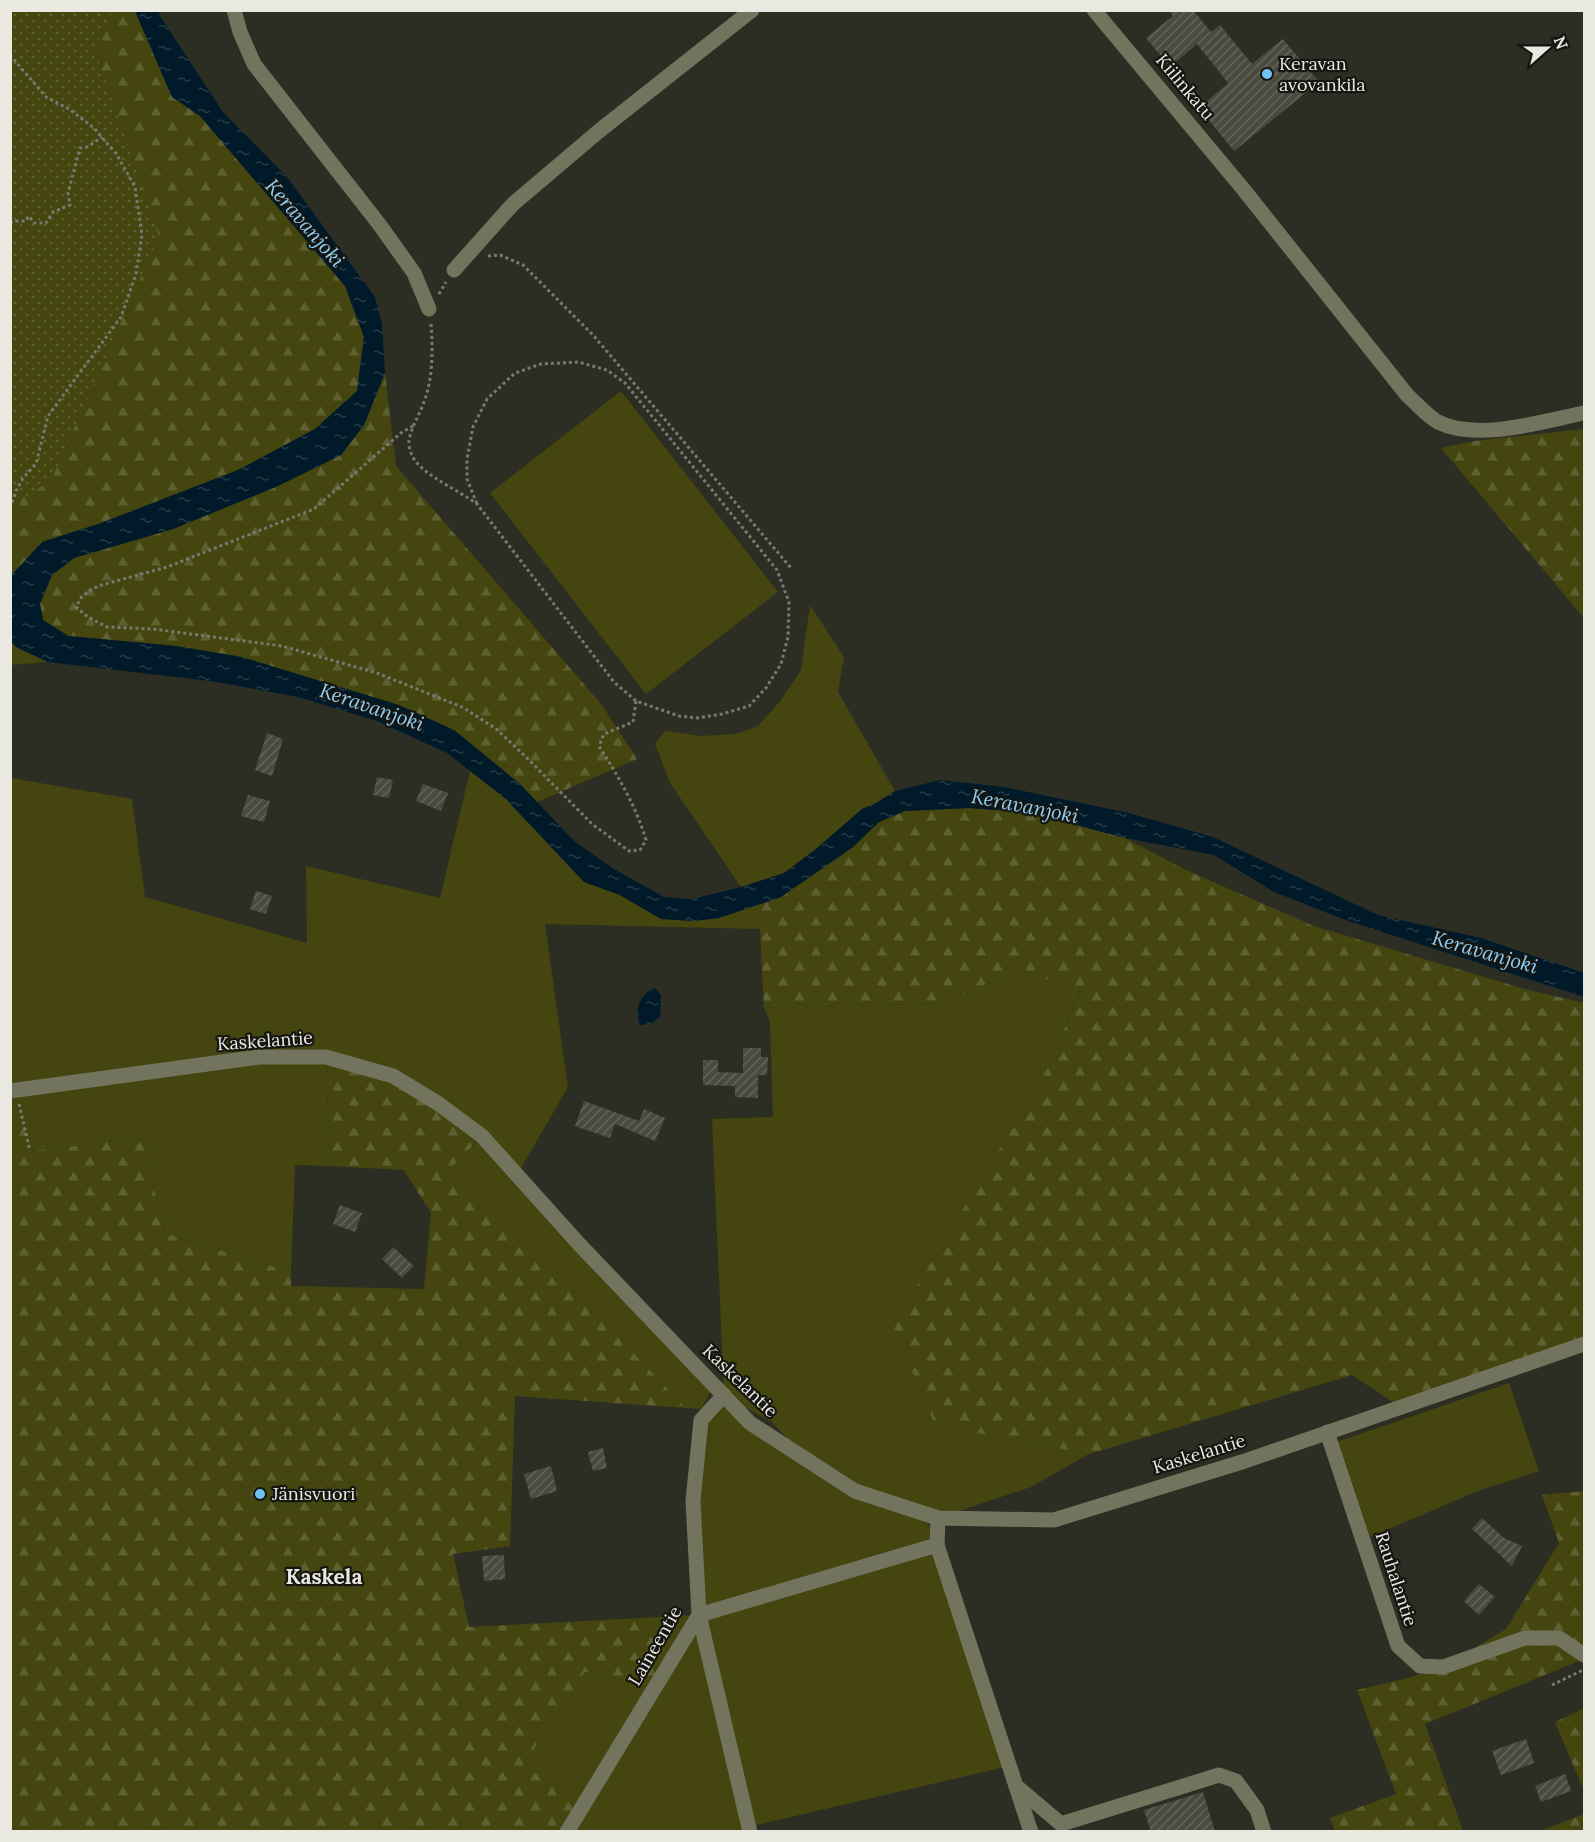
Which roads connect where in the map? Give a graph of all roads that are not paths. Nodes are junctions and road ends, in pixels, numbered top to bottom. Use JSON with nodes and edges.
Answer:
{"nodes":[{"id":1,"x":234,"y":10,"type":"edge"},
{"id":2,"x":752,"y":10,"type":"edge"},
{"id":3,"x":1094,"y":10,"type":"edge"},
{"id":4,"x":454,"y":270,"type":"road end"},
{"id":5,"x":429,"y":309,"type":"road end"},
{"id":6,"x":1584,"y":413,"type":"edge"},
{"id":7,"x":13,"y":1091,"type":"edge"},
{"id":8,"x":1584,"y":1344,"type":"edge"},
{"id":9,"x":724,"y":1395,"type":"junction"},
{"id":10,"x":1327,"y":1432,"type":"junction"},
{"id":11,"x":938,"y":1518,"type":"junction"},
{"id":12,"x":937,"y":1545,"type":"junction"},
{"id":13,"x":699,"y":1615,"type":"junction"},
{"id":14,"x":1584,"y":1655,"type":"edge"},
{"id":15,"x":1016,"y":1786,"type":"junction"},
{"id":16,"x":1060,"y":1828,"type":"edge"},
{"id":17,"x":567,"y":1832,"type":"edge"},
{"id":18,"x":750,"y":1832,"type":"edge"},
{"id":19,"x":1031,"y":1832,"type":"edge"},
{"id":20,"x":1264,"y":1832,"type":"edge"}],
"edges":[{"from":1,"to":5,"type":"street"},
{"from":2,"to":4,"type":"street"},
{"from":3,"to":6,"type":"street","name":"Kiilinkatu"},
{"from":7,"to":9,"type":"street","name":"Kaskelantie"},
{"from":8,"to":10,"type":"street","name":"Kaskelantie"},
{"from":9,"to":11,"type":"street","name":"Kaskelantie"},
{"from":9,"to":13,"type":"street","name":"Laineentie"},
{"from":10,"to":11,"type":"street","name":"Kaskelantie"},
{"from":10,"to":14,"type":"street","name":"Rauhalantie"},
{"from":11,"to":12,"type":"street"},
{"from":12,"to":13,"type":"street"},
{"from":12,"to":15,"type":"street"},
{"from":13,"to":17,"type":"street","name":"Laineentie"},
{"from":13,"to":18,"type":"street"},
{"from":15,"to":16,"type":"street"},
{"from":15,"to":19,"type":"street"},
{"from":16,"to":20,"type":"street"}]}
